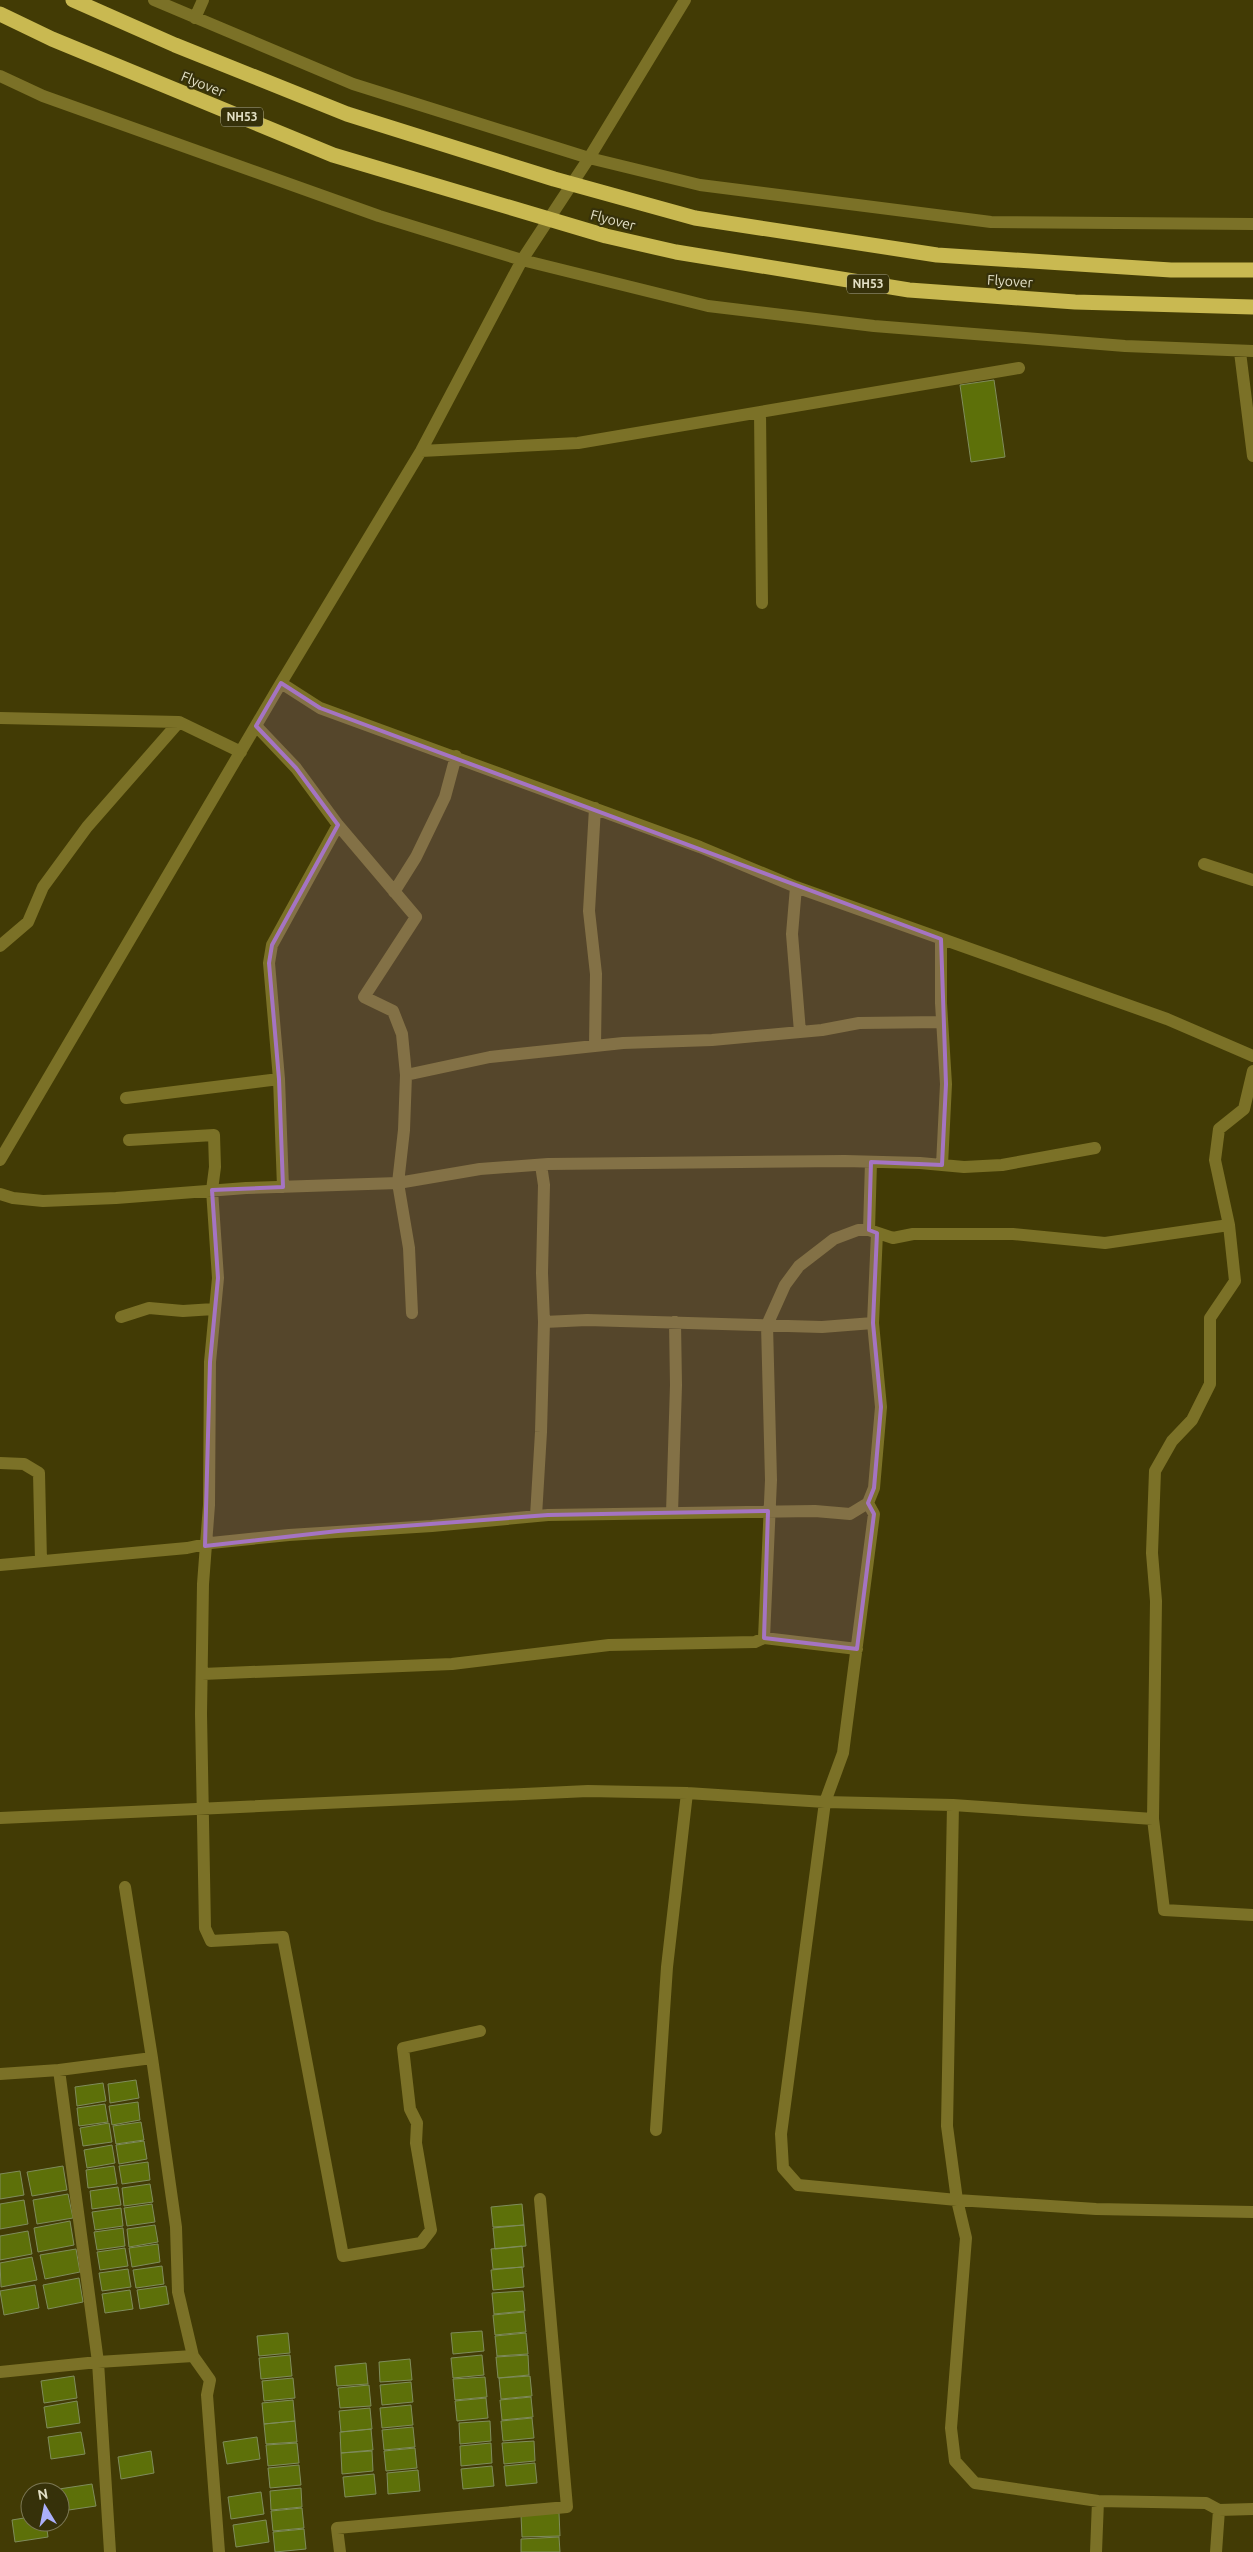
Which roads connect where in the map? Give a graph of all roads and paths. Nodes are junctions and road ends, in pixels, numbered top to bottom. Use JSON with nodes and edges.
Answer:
{"nodes":[{"id":1,"x":73,"y":0,"type":"edge"},
{"id":2,"x":154,"y":0,"type":"edge"},
{"id":3,"x":204,"y":0,"type":"edge"},
{"id":4,"x":685,"y":0,"type":"edge"},
{"id":5,"x":0,"y":14,"type":"edge"},
{"id":6,"x":195,"y":18,"type":"junction"},
{"id":7,"x":0,"y":76,"type":"edge"},
{"id":8,"x":589,"y":158,"type":"junction"},
{"id":9,"x":1253,"y":224,"type":"edge"},
{"id":10,"x":522,"y":260,"type":"junction"},
{"id":11,"x":1253,"y":270,"type":"edge"},
{"id":12,"x":1253,"y":307,"type":"edge"},
{"id":13,"x":1247,"y":351,"type":"edge"},
{"id":14,"x":1019,"y":368,"type":"dead end"},
{"id":15,"x":760,"y":412,"type":"junction"},
{"id":16,"x":421,"y":451,"type":"junction"},
{"id":17,"x":1253,"y":456,"type":"edge"},
{"id":18,"x":762,"y":603,"type":"dead end"},
{"id":19,"x":281,"y":683,"type":"junction"},
{"id":20,"x":0,"y":718,"type":"edge"},
{"id":21,"x":179,"y":722,"type":"junction"},
{"id":22,"x":256,"y":726,"type":"junction"},
{"id":23,"x":241,"y":752,"type":"junction"},
{"id":24,"x":456,"y":756,"type":"junction"},
{"id":25,"x":594,"y":808,"type":"junction"},
{"id":26,"x":338,"y":825,"type":"junction"},
{"id":27,"x":1204,"y":864,"type":"dead end"},
{"id":28,"x":1253,"y":880,"type":"edge"},
{"id":29,"x":796,"y":886,"type":"junction"},
{"id":30,"x":394,"y":892,"type":"junction"},
{"id":31,"x":941,"y":939,"type":"junction"},
{"id":32,"x":0,"y":946,"type":"edge"},
{"id":33,"x":942,"y":1022,"type":"junction"},
{"id":34,"x":800,"y":1032,"type":"junction"},
{"id":35,"x":595,"y":1046,"type":"junction"},
{"id":36,"x":1253,"y":1056,"type":"edge"},
{"id":37,"x":1253,"y":1071,"type":"edge"},
{"id":38,"x":406,"y":1075,"type":"junction"},
{"id":39,"x":280,"y":1079,"type":"junction"},
{"id":40,"x":126,"y":1098,"type":"dead end"},
{"id":41,"x":128,"y":1140,"type":"dead end"},
{"id":42,"x":1095,"y":1148,"type":"dead end"},
{"id":43,"x":0,"y":1160,"type":"edge"},
{"id":44,"x":871,"y":1162,"type":"junction"},
{"id":45,"x":541,"y":1165,"type":"junction"},
{"id":46,"x":942,"y":1165,"type":"junction"},
{"id":47,"x":398,"y":1183,"type":"junction"},
{"id":48,"x":283,"y":1186,"type":"junction"},
{"id":49,"x":212,"y":1190,"type":"junction"},
{"id":50,"x":0,"y":1194,"type":"edge"},
{"id":51,"x":1229,"y":1225,"type":"junction"},
{"id":52,"x":873,"y":1231,"type":"junction"},
{"id":53,"x":214,"y":1309,"type":"junction"},
{"id":54,"x":412,"y":1313,"type":"dead end"},
{"id":55,"x":121,"y":1316,"type":"dead end"},
{"id":56,"x":544,"y":1322,"type":"junction"},
{"id":57,"x":675,"y":1322,"type":"junction"},
{"id":58,"x":873,"y":1323,"type":"junction"},
{"id":59,"x":767,"y":1325,"type":"junction"},
{"id":60,"x":0,"y":1463,"type":"edge"},
{"id":61,"x":868,"y":1502,"type":"junction"},
{"id":62,"x":768,"y":1512,"type":"junction"},
{"id":63,"x":672,"y":1513,"type":"junction"},
{"id":64,"x":536,"y":1516,"type":"junction"},
{"id":65,"x":205,"y":1546,"type":"junction"},
{"id":66,"x":41,"y":1561,"type":"junction"},
{"id":67,"x":0,"y":1565,"type":"edge"},
{"id":68,"x":764,"y":1638,"type":"junction"},
{"id":69,"x":857,"y":1648,"type":"junction"},
{"id":70,"x":202,"y":1674,"type":"junction"},
{"id":71,"x":687,"y":1793,"type":"junction"},
{"id":72,"x":825,"y":1802,"type":"junction"},
{"id":73,"x":953,"y":1805,"type":"junction"},
{"id":74,"x":201,"y":1809,"type":"junction"},
{"id":75,"x":0,"y":1818,"type":"edge"},
{"id":76,"x":1153,"y":1818,"type":"junction"},
{"id":77,"x":124,"y":1887,"type":"dead end"},
{"id":78,"x":1253,"y":1915,"type":"edge"},
{"id":79,"x":480,"y":2031,"type":"dead end"},
{"id":80,"x":152,"y":2058,"type":"junction"},
{"id":81,"x":59,"y":2070,"type":"junction"},
{"id":82,"x":0,"y":2074,"type":"edge"},
{"id":83,"x":656,"y":2130,"type":"dead end"},
{"id":84,"x":540,"y":2199,"type":"dead end"},
{"id":85,"x":956,"y":2200,"type":"junction"},
{"id":86,"x":1253,"y":2212,"type":"edge"},
{"id":87,"x":193,"y":2356,"type":"junction"},
{"id":88,"x":98,"y":2362,"type":"junction"},
{"id":89,"x":0,"y":2372,"type":"edge"},
{"id":90,"x":1098,"y":2501,"type":"junction"},
{"id":91,"x":1253,"y":2509,"type":"edge"},
{"id":92,"x":1219,"y":2510,"type":"junction"},
{"id":93,"x":110,"y":2552,"type":"edge"},
{"id":94,"x":219,"y":2552,"type":"edge"},
{"id":95,"x":340,"y":2552,"type":"edge"},
{"id":96,"x":1096,"y":2552,"type":"edge"},
{"id":97,"x":1216,"y":2552,"type":"edge"}],
"edges":[{"from":1,"to":11,"type":"highway","name":"Flyover"},
{"from":2,"to":6,"type":"street"},
{"from":3,"to":6,"type":"street"},
{"from":4,"to":8,"type":"street"},
{"from":5,"to":12,"type":"highway","name":"Flyover","number":"NH53"},
{"from":6,"to":8,"type":"street"},
{"from":7,"to":10,"type":"street"},
{"from":8,"to":9,"type":"street"},
{"from":8,"to":10,"type":"street"},
{"from":10,"to":13,"type":"street"},
{"from":10,"to":16,"type":"street"},
{"from":13,"to":17,"type":"street"},
{"from":14,"to":15,"type":"street"},
{"from":15,"to":16,"type":"street"},
{"from":15,"to":18,"type":"street"},
{"from":16,"to":19,"type":"street"},
{"from":19,"to":22,"type":"street"},
{"from":19,"to":24,"type":"street"},
{"from":20,"to":21,"type":"street"},
{"from":21,"to":23,"type":"street"},
{"from":21,"to":32,"type":"street"},
{"from":22,"to":23,"type":"street"},
{"from":22,"to":26,"type":"street"},
{"from":23,"to":43,"type":"street"},
{"from":24,"to":25,"type":"street"},
{"from":24,"to":30,"type":"street"},
{"from":25,"to":29,"type":"street"},
{"from":25,"to":35,"type":"street"},
{"from":26,"to":30,"type":"street"},
{"from":26,"to":39,"type":"street"},
{"from":27,"to":28,"type":"street"},
{"from":29,"to":31,"type":"street"},
{"from":29,"to":34,"type":"street"},
{"from":30,"to":38,"type":"street"},
{"from":31,"to":33,"type":"street"},
{"from":31,"to":36,"type":"street"},
{"from":33,"to":34,"type":"street"},
{"from":33,"to":46,"type":"street"},
{"from":34,"to":35,"type":"street"},
{"from":35,"to":38,"type":"street"},
{"from":37,"to":51,"type":"street"},
{"from":38,"to":47,"type":"street"},
{"from":39,"to":40,"type":"street"},
{"from":39,"to":48,"type":"street"},
{"from":41,"to":49,"type":"street"},
{"from":42,"to":46,"type":"street"},
{"from":44,"to":45,"type":"street"},
{"from":44,"to":46,"type":"street"},
{"from":44,"to":52,"type":"street"},
{"from":45,"to":47,"type":"street"},
{"from":45,"to":56,"type":"street"},
{"from":47,"to":48,"type":"street"},
{"from":47,"to":54,"type":"street"},
{"from":48,"to":49,"type":"street"},
{"from":49,"to":50,"type":"street"},
{"from":49,"to":53,"type":"street"},
{"from":51,"to":52,"type":"street"},
{"from":51,"to":76,"type":"street"},
{"from":52,"to":58,"type":"street"},
{"from":52,"to":59,"type":"street"},
{"from":53,"to":55,"type":"street"},
{"from":53,"to":65,"type":"street"},
{"from":56,"to":57,"type":"street"},
{"from":56,"to":64,"type":"street"},
{"from":57,"to":59,"type":"street"},
{"from":57,"to":63,"type":"street"},
{"from":58,"to":59,"type":"street"},
{"from":58,"to":61,"type":"street"},
{"from":59,"to":62,"type":"street"},
{"from":60,"to":66,"type":"street"},
{"from":61,"to":62,"type":"street"},
{"from":61,"to":69,"type":"street"},
{"from":62,"to":63,"type":"street"},
{"from":62,"to":68,"type":"street"},
{"from":63,"to":64,"type":"street"},
{"from":64,"to":65,"type":"street"},
{"from":65,"to":66,"type":"street"},
{"from":65,"to":70,"type":"street"},
{"from":66,"to":67,"type":"street"},
{"from":68,"to":69,"type":"street"},
{"from":68,"to":70,"type":"street"},
{"from":69,"to":72,"type":"street"},
{"from":70,"to":74,"type":"street"},
{"from":71,"to":72,"type":"street"},
{"from":71,"to":74,"type":"street"},
{"from":71,"to":83,"type":"street"},
{"from":72,"to":73,"type":"street"},
{"from":72,"to":85,"type":"street"},
{"from":73,"to":76,"type":"street"},
{"from":73,"to":85,"type":"street"},
{"from":74,"to":75,"type":"street"},
{"from":74,"to":79,"type":"street"},
{"from":76,"to":78,"type":"street"},
{"from":77,"to":80,"type":"street"},
{"from":80,"to":81,"type":"street"},
{"from":80,"to":87,"type":"street"},
{"from":81,"to":82,"type":"street"},
{"from":81,"to":88,"type":"street"},
{"from":84,"to":95,"type":"street"},
{"from":85,"to":86,"type":"street"},
{"from":85,"to":90,"type":"street"},
{"from":87,"to":88,"type":"street"},
{"from":87,"to":94,"type":"street"},
{"from":88,"to":89,"type":"street"},
{"from":88,"to":93,"type":"street"},
{"from":90,"to":92,"type":"street"},
{"from":90,"to":96,"type":"street"},
{"from":91,"to":92,"type":"street"},
{"from":92,"to":97,"type":"street"}]}
